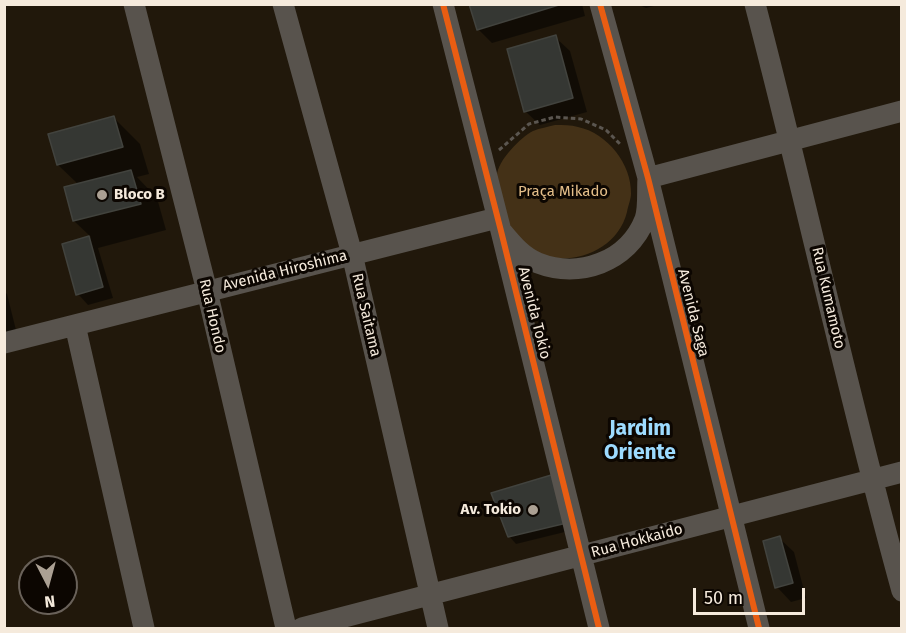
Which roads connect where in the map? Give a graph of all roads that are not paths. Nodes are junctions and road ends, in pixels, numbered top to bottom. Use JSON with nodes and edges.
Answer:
{"nodes":[{"id":1,"x":134,"y":4,"type":"edge"},
{"id":2,"x":283,"y":4,"type":"edge"},
{"id":3,"x":443,"y":4,"type":"edge"},
{"id":4,"x":600,"y":4,"type":"edge"},
{"id":5,"x":755,"y":4,"type":"edge"},
{"id":6,"x":902,"y":111,"type":"edge"},
{"id":7,"x":791,"y":141,"type":"junction"},
{"id":8,"x":648,"y":178,"type":"junction"},
{"id":9,"x":499,"y":224,"type":"junction"},
{"id":10,"x":352,"y":254,"type":"junction"},
{"id":11,"x":207,"y":291,"type":"junction"},
{"id":12,"x":75,"y":325,"type":"junction"},
{"id":13,"x":4,"y":343,"type":"edge"},
{"id":14,"x":902,"y":472,"type":"edge"},
{"id":15,"x":871,"y":480,"type":"junction"},
{"id":16,"x":730,"y":517,"type":"junction"},
{"id":17,"x":581,"y":556,"type":"junction"},
{"id":18,"x":902,"y":591,"type":"edge"},
{"id":19,"x":430,"y":595,"type":"junction"},
{"id":20,"x":144,"y":628,"type":"edge"},
{"id":21,"x":286,"y":628,"type":"edge"},
{"id":22,"x":302,"y":628,"type":"edge"},
{"id":23,"x":438,"y":628,"type":"edge"},
{"id":24,"x":599,"y":628,"type":"edge"},
{"id":25,"x":759,"y":628,"type":"edge"}],
"edges":[{"from":1,"to":11,"type":"street","name":"Rua Hondo"},
{"from":2,"to":10,"type":"street","name":"Rua Saitama"},
{"from":3,"to":9,"type":"street","name":"Avenida Tokio"},
{"from":4,"to":8,"type":"street","name":"Avenida Saga"},
{"from":5,"to":7,"type":"street","name":"Rua Kumamoto"},
{"from":6,"to":7,"type":"street"},
{"from":7,"to":8,"type":"street"},
{"from":7,"to":15,"type":"street","name":"Rua Kumamoto"},
{"from":8,"to":9,"type":"street"},
{"from":8,"to":16,"type":"street","name":"Avenida Saga"},
{"from":9,"to":10,"type":"street","name":"Avenida Hiroshima"},
{"from":9,"to":17,"type":"street","name":"Avenida Tokio"},
{"from":10,"to":11,"type":"street","name":"Avenida Hiroshima"},
{"from":10,"to":19,"type":"street","name":"Rua Saitama"},
{"from":11,"to":12,"type":"street","name":"Avenida Hiroshima"},
{"from":11,"to":21,"type":"street","name":"Rua Hondo"},
{"from":12,"to":13,"type":"street","name":"Avenida Hiroshima"},
{"from":12,"to":20,"type":"street"},
{"from":14,"to":15,"type":"street","name":"Rua Hokkaido"},
{"from":15,"to":16,"type":"street","name":"Rua Hokkaido"},
{"from":15,"to":18,"type":"street","name":"Rua Kumamoto"},
{"from":16,"to":17,"type":"street","name":"Rua Hokkaido"},
{"from":16,"to":25,"type":"street","name":"Avenida Saga"},
{"from":17,"to":19,"type":"street","name":"Rua Hokkaido"},
{"from":17,"to":24,"type":"street","name":"Avenida Tokio"},
{"from":19,"to":22,"type":"street","name":"Rua Hokkaido"},
{"from":19,"to":23,"type":"street","name":"Rua Saitama"}]}
